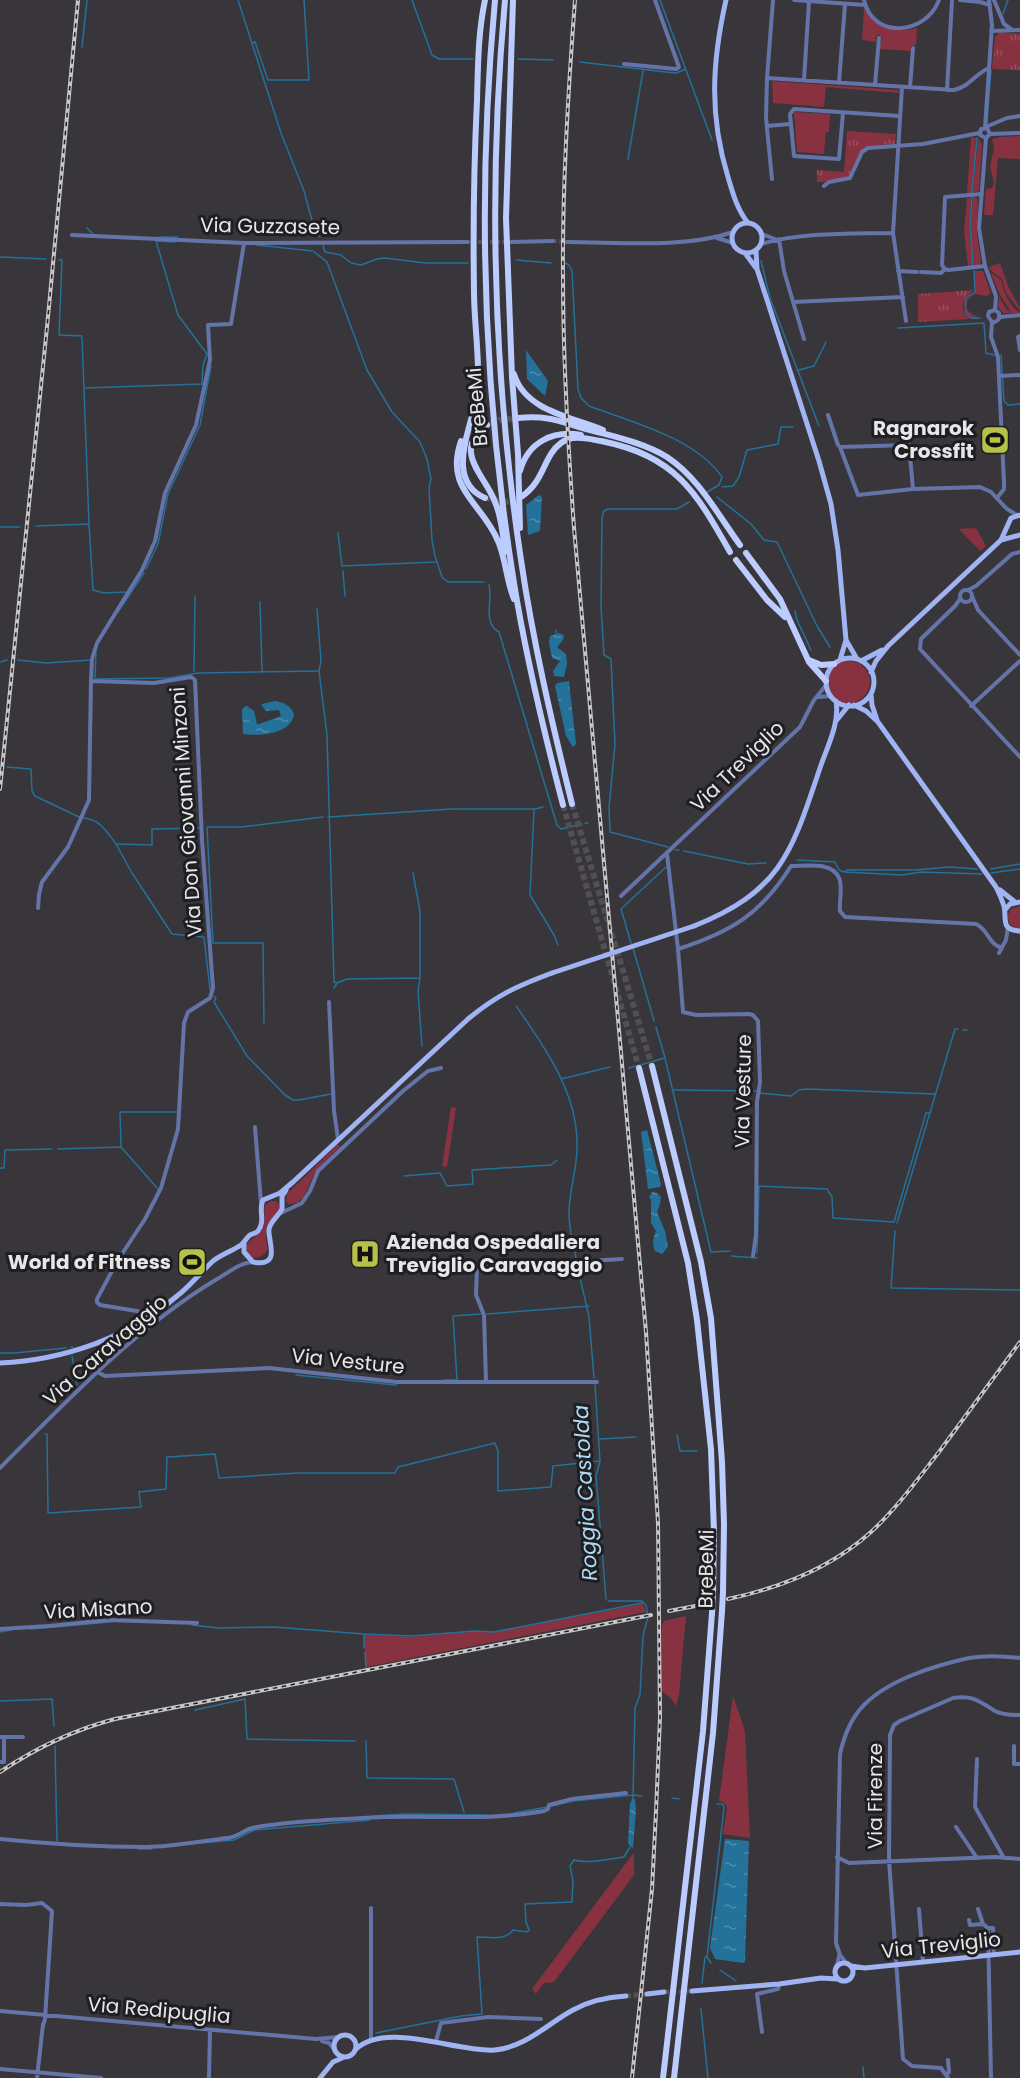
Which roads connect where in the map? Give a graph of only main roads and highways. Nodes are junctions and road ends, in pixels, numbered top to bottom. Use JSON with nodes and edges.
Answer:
{"nodes":[{"id":1,"x":485,"y":0,"type":"edge"},
{"id":2,"x":495,"y":0,"type":"edge"},
{"id":3,"x":505,"y":0,"type":"edge"},
{"id":4,"x":513,"y":0,"type":"edge"},
{"id":5,"x":726,"y":0,"type":"edge"},
{"id":6,"x":738,"y":211,"type":"junction"},
{"id":7,"x":748,"y":223,"type":"junction"},
{"id":8,"x":735,"y":230,"type":"junction"},
{"id":9,"x":756,"y":251,"type":"junction"},
{"id":10,"x":744,"y":253,"type":"junction"},
{"id":11,"x":756,"y":269,"type":"junction"},
{"id":12,"x":511,"y":358,"type":"junction"},
{"id":13,"x":518,"y":418,"type":"tunnel mouth"},
{"id":14,"x":471,"y":419,"type":"junction"},
{"id":15,"x":487,"y":425,"type":"dead end"},
{"id":16,"x":628,"y":441,"type":"junction"},
{"id":17,"x":606,"y":442,"type":"junction"},
{"id":18,"x":518,"y":481,"type":"junction"},
{"id":19,"x":521,"y":497,"type":"dead end"},
{"id":20,"x":486,"y":498,"type":"tunnel mouth"},
{"id":21,"x":1019,"y":515,"type":"edge"},
{"id":22,"x":1009,"y":521,"type":"junction"},
{"id":23,"x":1018,"y":535,"type":"edge"},
{"id":24,"x":1001,"y":540,"type":"junction"},
{"id":25,"x":740,"y":545,"type":"dead end"},
{"id":26,"x":730,"y":552,"type":"dead end"},
{"id":27,"x":746,"y":553,"type":"dead end"},
{"id":28,"x":736,"y":560,"type":"dead end"},
{"id":29,"x":521,"y":562,"type":"junction"},
{"id":30,"x":514,"y":581,"type":"junction"},
{"id":31,"x":518,"y":607,"type":"junction"},
{"id":32,"x":788,"y":620,"type":"junction"},
{"id":33,"x":846,"y":640,"type":"junction"},
{"id":34,"x":888,"y":646,"type":"junction"},
{"id":35,"x":807,"y":657,"type":"junction"},
{"id":36,"x":859,"y":660,"type":"junction"},
{"id":37,"x":837,"y":662,"type":"junction"},
{"id":38,"x":871,"y":672,"type":"junction"},
{"id":39,"x":826,"y":683,"type":"junction"},
{"id":40,"x":871,"y":692,"type":"junction"},
{"id":41,"x":834,"y":699,"type":"junction"},
{"id":42,"x":851,"y":705,"type":"junction"},
{"id":43,"x":836,"y":722,"type":"junction"},
{"id":44,"x":878,"y":722,"type":"junction"},
{"id":45,"x":572,"y":804,"type":"tunnel mouth"},
{"id":46,"x":562,"y":805,"type":"tunnel mouth"},
{"id":47,"x":996,"y":887,"type":"junction"},
{"id":48,"x":1017,"y":902,"type":"edge"},
{"id":49,"x":1005,"y":910,"type":"junction"},
{"id":50,"x":1018,"y":932,"type":"edge"},
{"id":51,"x":652,"y":1066,"type":"tunnel mouth"},
{"id":52,"x":639,"y":1068,"type":"tunnel mouth"},
{"id":53,"x":293,"y":1182,"type":"junction"},
{"id":54,"x":271,"y":1196,"type":"junction"},
{"id":55,"x":282,"y":1203,"type":"junction"},
{"id":56,"x":244,"y":1241,"type":"junction"},
{"id":57,"x":223,"y":1254,"type":"junction"},
{"id":58,"x":245,"y":1255,"type":"junction"},
{"id":59,"x":0,"y":1363,"type":"edge"},
{"id":60,"x":1020,"y":1952,"type":"edge"},
{"id":61,"x":849,"y":1965,"type":"junction"},
{"id":62,"x":836,"y":1967,"type":"junction"},
{"id":63,"x":865,"y":1968,"type":"junction"},
{"id":64,"x":853,"y":1975,"type":"junction"},
{"id":65,"x":821,"y":1978,"type":"junction"},
{"id":66,"x":837,"y":1979,"type":"junction"},
{"id":67,"x":692,"y":1991,"type":"tunnel mouth"},
{"id":68,"x":664,"y":1992,"type":"tunnel mouth"},
{"id":69,"x":647,"y":1994,"type":"tunnel mouth"},
{"id":70,"x":626,"y":1996,"type":"tunnel mouth"},
{"id":71,"x":353,"y":2038,"type":"junction"},
{"id":72,"x":371,"y":2041,"type":"junction"},
{"id":73,"x":334,"y":2050,"type":"junction"},
{"id":74,"x":356,"y":2050,"type":"junction"},
{"id":75,"x":345,"y":2057,"type":"junction"},
{"id":76,"x":322,"y":2075,"type":"edge"},
{"id":77,"x":663,"y":2078,"type":"edge"},
{"id":78,"x":674,"y":2078,"type":"edge"}],
"edges":[{"from":1,"to":14,"type":"highway"},
{"from":2,"to":30,"type":"highway","name":"BreBeMi"},
{"from":3,"to":29,"type":"highway","name":"BreBeMi"},
{"from":4,"to":12,"type":"highway"},
{"from":5,"to":6,"type":"main road"},
{"from":6,"to":7,"type":"main road"},
{"from":6,"to":8,"type":"main road"},
{"from":7,"to":8,"type":"main road"},
{"from":7,"to":9,"type":"main road"},
{"from":8,"to":10,"type":"main road"},
{"from":9,"to":10,"type":"main road"},
{"from":9,"to":11,"type":"main road"},
{"from":10,"to":11,"type":"main road"},
{"from":11,"to":33,"type":"main road"},
{"from":12,"to":16,"type":"highway"},
{"from":12,"to":18,"type":"highway"},
{"from":13,"to":16,"type":"highway"},
{"from":14,"to":20,"type":"highway"},
{"from":14,"to":31,"type":"highway"},
{"from":15,"to":30,"type":"highway"},
{"from":16,"to":25,"type":"highway"},
{"from":17,"to":18,"type":"highway"},
{"from":17,"to":19,"type":"highway"},
{"from":17,"to":26,"type":"highway"},
{"from":18,"to":29,"type":"highway"},
{"from":21,"to":22,"type":"main road"},
{"from":22,"to":23,"type":"main road"},
{"from":22,"to":24,"type":"main road"},
{"from":23,"to":24,"type":"main road"},
{"from":24,"to":34,"type":"main road"},
{"from":27,"to":32,"type":"highway"},
{"from":28,"to":32,"type":"highway"},
{"from":29,"to":45,"type":"highway","name":"BreBeMi"},
{"from":30,"to":31,"type":"highway","name":"BreBeMi"},
{"from":31,"to":46,"type":"highway","name":"BreBeMi"},
{"from":32,"to":35,"type":"highway"},
{"from":33,"to":36,"type":"main road"},
{"from":33,"to":37,"type":"main road"},
{"from":34,"to":36,"type":"main road"},
{"from":34,"to":38,"type":"main road"},
{"from":35,"to":37,"type":"highway"},
{"from":35,"to":39,"type":"highway"},
{"from":36,"to":37,"type":"main road"},
{"from":36,"to":38,"type":"main road"},
{"from":37,"to":39,"type":"main road"},
{"from":38,"to":40,"type":"main road"},
{"from":39,"to":41,"type":"main road"},
{"from":40,"to":42,"type":"main road"},
{"from":40,"to":44,"type":"main road"},
{"from":41,"to":42,"type":"main road"},
{"from":41,"to":43,"type":"main road"},
{"from":42,"to":43,"type":"main road"},
{"from":42,"to":44,"type":"main road"},
{"from":43,"to":53,"type":"main road","name":"Via Caravaggio","bridge":true},
{"from":44,"to":47,"type":"main road"},
{"from":47,"to":48,"type":"main road"},
{"from":47,"to":49,"type":"main road"},
{"from":48,"to":49,"type":"main road"},
{"from":49,"to":50,"type":"main road"},
{"from":51,"to":78,"type":"highway","name":"BreBeMi","bridge":true},
{"from":52,"to":77,"type":"highway","name":"BreBeMi","bridge":true},
{"from":53,"to":54,"type":"main road","name":"Via Caravaggio"},
{"from":53,"to":55,"type":"main road","name":"Via Caravaggio"},
{"from":54,"to":55,"type":"main road"},
{"from":54,"to":56,"type":"main road","name":"Via Caravaggio"},
{"from":55,"to":58,"type":"main road","name":"Via Caravaggio"},
{"from":56,"to":57,"type":"main road","name":"Via Caravaggio"},
{"from":56,"to":58,"type":"main road"},
{"from":57,"to":58,"type":"main road"},
{"from":57,"to":59,"type":"main road","name":"Via Caravaggio"},
{"from":60,"to":63,"type":"main road","name":"Via Treviglio"},
{"from":61,"to":62,"type":"main road","name":"Via Treviglio"},
{"from":61,"to":63,"type":"main road","name":"Via Treviglio"},
{"from":61,"to":64,"type":"main road"},
{"from":62,"to":65,"type":"main road","name":"Via Treviglio"},
{"from":62,"to":66,"type":"main road"},
{"from":63,"to":64,"type":"main road","name":"Via Treviglio"},
{"from":64,"to":66,"type":"main road","name":"Via Treviglio"},
{"from":65,"to":66,"type":"main road","name":"Via Treviglio"},
{"from":65,"to":67,"type":"main road","name":"Via Treviglio"},
{"from":68,"to":69,"type":"main road"},
{"from":70,"to":72,"type":"main road"},
{"from":71,"to":72,"type":"main road"},
{"from":71,"to":73,"type":"main road"},
{"from":71,"to":74,"type":"main road"},
{"from":72,"to":74,"type":"main road"},
{"from":73,"to":75,"type":"main road"},
{"from":73,"to":76,"type":"main road"},
{"from":74,"to":75,"type":"main road"},
{"from":75,"to":76,"type":"main road"}]}
